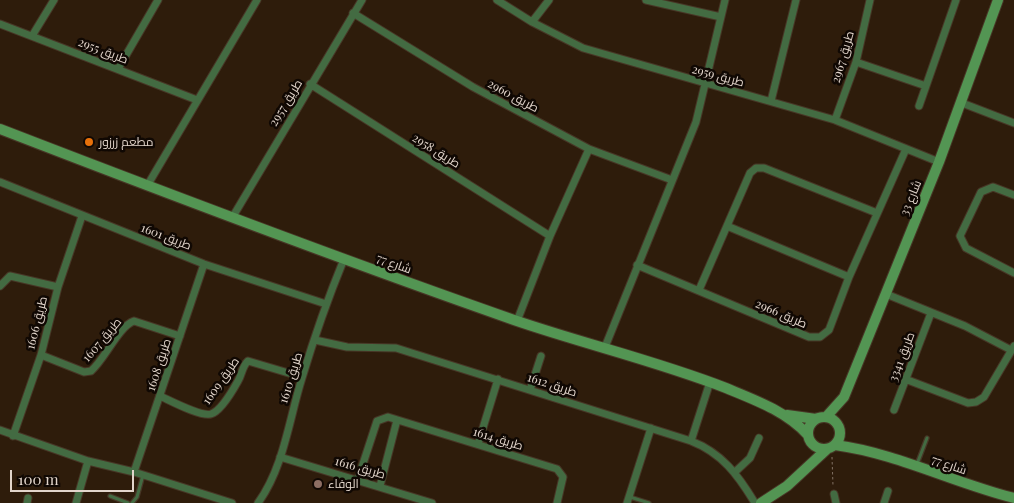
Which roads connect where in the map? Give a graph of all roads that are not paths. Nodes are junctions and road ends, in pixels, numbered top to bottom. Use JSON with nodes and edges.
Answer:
{"nodes":[{"id":1,"x":54,"y":0,"type":"edge"},
{"id":2,"x":158,"y":0,"type":"edge"},
{"id":3,"x":257,"y":0,"type":"edge"},
{"id":4,"x":362,"y":0,"type":"edge"},
{"id":5,"x":497,"y":0,"type":"edge"},
{"id":6,"x":548,"y":0,"type":"edge"},
{"id":7,"x":646,"y":0,"type":"edge"},
{"id":8,"x":725,"y":0,"type":"edge"},
{"id":9,"x":796,"y":0,"type":"edge"},
{"id":10,"x":870,"y":0,"type":"edge"},
{"id":11,"x":956,"y":0,"type":"edge"},
{"id":12,"x":998,"y":0,"type":"edge"},
{"id":13,"x":656,"y":1,"type":"edge"},
{"id":14,"x":354,"y":14,"type":"junction"},
{"id":15,"x":721,"y":17,"type":"junction"},
{"id":16,"x":532,"y":22,"type":"junction"},
{"id":17,"x":0,"y":24,"type":"edge"},
{"id":18,"x":32,"y":36,"type":"junction"},
{"id":19,"x":856,"y":62,"type":"junction"},
{"id":20,"x":118,"y":68,"type":"junction"},
{"id":21,"x":310,"y":84,"type":"junction"},
{"id":22,"x":706,"y":85,"type":"junction"},
{"id":23,"x":926,"y":86,"type":"junction"},
{"id":24,"x":197,"y":100,"type":"junction"},
{"id":25,"x":771,"y":101,"type":"junction"},
{"id":26,"x":962,"y":103,"type":"junction"},
{"id":27,"x":919,"y":106,"type":"dead end"},
{"id":28,"x":835,"y":120,"type":"junction"},
{"id":29,"x":1014,"y":123,"type":"edge"},
{"id":30,"x":0,"y":129,"type":"edge"},
{"id":31,"x":589,"y":149,"type":"junction"},
{"id":32,"x":906,"y":149,"type":"junction"},
{"id":33,"x":939,"y":162,"type":"junction"},
{"id":34,"x":672,"y":180,"type":"junction"},
{"id":35,"x":0,"y":182,"type":"edge"},
{"id":36,"x":147,"y":186,"type":"junction"},
{"id":37,"x":1014,"y":195,"type":"edge"},
{"id":38,"x":877,"y":213,"type":"junction"},
{"id":39,"x":82,"y":216,"type":"junction"},
{"id":40,"x":232,"y":218,"type":"junction"},
{"id":41,"x":727,"y":226,"type":"junction"},
{"id":42,"x":550,"y":236,"type":"junction"},
{"id":43,"x":344,"y":259,"type":"junction"},
{"id":44,"x":204,"y":264,"type":"junction"},
{"id":45,"x":637,"y":265,"type":"junction"},
{"id":46,"x":1014,"y":274,"type":"edge"},
{"id":47,"x":849,"y":277,"type":"junction"},
{"id":48,"x":0,"y":286,"type":"edge"},
{"id":49,"x":58,"y":287,"type":"junction"},
{"id":50,"x":699,"y":290,"type":"junction"},
{"id":51,"x":886,"y":294,"type":"junction"},
{"id":52,"x":326,"y":304,"type":"junction"},
{"id":53,"x":931,"y":313,"type":"junction"},
{"id":54,"x":518,"y":321,"type":"junction"},
{"id":55,"x":180,"y":336,"type":"junction"},
{"id":56,"x":315,"y":340,"type":"junction"},
{"id":57,"x":605,"y":347,"type":"junction"},
{"id":58,"x":1013,"y":348,"type":"edge"},
{"id":59,"x":41,"y":355,"type":"junction"},
{"id":60,"x":541,"y":356,"type":"dead end"},
{"id":61,"x":302,"y":377,"type":"junction"},
{"id":62,"x":905,"y":379,"type":"junction"},
{"id":63,"x":498,"y":380,"type":"junction"},
{"id":64,"x":710,"y":382,"type":"junction"},
{"id":65,"x":530,"y":390,"type":"junction"},
{"id":66,"x":160,"y":396,"type":"junction"},
{"id":67,"x":841,"y":403,"type":"junction"},
{"id":68,"x":894,"y":410,"type":"dead end"},
{"id":69,"x":784,"y":414,"type":"junction"},
{"id":70,"x":821,"y":418,"type":"junction"},
{"id":71,"x":398,"y":420,"type":"junction"},
{"id":72,"x":838,"y":423,"type":"junction"},
{"id":73,"x":651,"y":428,"type":"junction"},
{"id":74,"x":0,"y":430,"type":"edge"},
{"id":75,"x":841,"y":434,"type":"junction"},
{"id":76,"x":13,"y":436,"type":"junction"},
{"id":77,"x":759,"y":438,"type":"dead end"},
{"id":78,"x":809,"y":438,"type":"junction"},
{"id":79,"x":927,"y":438,"type":"dead end"},
{"id":80,"x":690,"y":441,"type":"junction"},
{"id":81,"x":478,"y":444,"type":"junction"},
{"id":82,"x":831,"y":447,"type":"junction"},
{"id":83,"x":877,"y":454,"type":"junction"},
{"id":84,"x":280,"y":457,"type":"junction"},
{"id":85,"x":88,"y":460,"type":"junction"},
{"id":86,"x":916,"y":467,"type":"junction"},
{"id":87,"x":134,"y":472,"type":"junction"},
{"id":88,"x":735,"y":472,"type":"junction"},
{"id":89,"x":801,"y":472,"type":"junction"},
{"id":90,"x":143,"y":475,"type":"junction"},
{"id":91,"x":358,"y":479,"type":"junction"},
{"id":92,"x":380,"y":486,"type":"junction"},
{"id":93,"x":888,"y":491,"type":"dead end"},
{"id":94,"x":834,"y":494,"type":"road end"},
{"id":95,"x":110,"y":496,"type":"dead end"},
{"id":96,"x":1014,"y":498,"type":"edge"},
{"id":97,"x":628,"y":500,"type":"edge"},
{"id":98,"x":428,"y":502,"type":"edge"},
{"id":99,"x":76,"y":503,"type":"edge"},
{"id":100,"x":130,"y":503,"type":"edge"},
{"id":101,"x":232,"y":503,"type":"edge"},
{"id":102,"x":258,"y":503,"type":"edge"},
{"id":103,"x":557,"y":503,"type":"edge"},
{"id":104,"x":649,"y":503,"type":"edge"},
{"id":105,"x":755,"y":503,"type":"edge"},
{"id":106,"x":761,"y":503,"type":"edge"},
{"id":107,"x":836,"y":503,"type":"edge"},
{"id":108,"x":884,"y":503,"type":"edge"}],
"edges":[{"from":1,"to":18,"type":"street"},
{"from":2,"to":20,"type":"street"},
{"from":3,"to":24,"type":"street"},
{"from":4,"to":14,"type":"street","name":"طريق 2957"},
{"from":5,"to":16,"type":"street","name":"طريق 2959"},
{"from":6,"to":16,"type":"street"},
{"from":7,"to":13,"type":"street"},
{"from":8,"to":15,"type":"street"},
{"from":9,"to":25,"type":"street"},
{"from":10,"to":19,"type":"street","name":"طريق 2967"},
{"from":11,"to":23,"type":"street"},
{"from":12,"to":26,"type":"street","name":"شارع 33"},
{"from":13,"to":15,"type":"street"},
{"from":14,"to":21,"type":"street","name":"طريق 2957"},
{"from":14,"to":31,"type":"street","name":"طريق 2960"},
{"from":15,"to":22,"type":"street"},
{"from":16,"to":22,"type":"street","name":"طريق 2959"},
{"from":17,"to":18,"type":"street","name":"طريق 2955"},
{"from":18,"to":20,"type":"street","name":"طريق 2955"},
{"from":19,"to":23,"type":"street"},
{"from":19,"to":28,"type":"street","name":"طريق 2967"},
{"from":20,"to":24,"type":"street","name":"طريق 2955"},
{"from":21,"to":40,"type":"street","name":"طريق 2957"},
{"from":21,"to":42,"type":"street","name":"طريق 2958"},
{"from":22,"to":25,"type":"street","name":"طريق 2959"},
{"from":22,"to":34,"type":"street"},
{"from":23,"to":27,"type":"street"},
{"from":24,"to":36,"type":"street"},
{"from":25,"to":28,"type":"street","name":"طريق 2959"},
{"from":26,"to":29,"type":"street"},
{"from":26,"to":33,"type":"street","name":"شارع 33"},
{"from":28,"to":32,"type":"street","name":"طريق 2959"},
{"from":30,"to":36,"type":"street","name":"شارع 77"},
{"from":31,"to":34,"type":"street","name":"طريق 2960"},
{"from":31,"to":42,"type":"street"},
{"from":32,"to":33,"type":"street","name":"طريق 2959"},
{"from":32,"to":38,"type":"street","name":"طريق 2966"},
{"from":33,"to":51,"type":"street","name":"شارع 33"},
{"from":34,"to":45,"type":"street"},
{"from":35,"to":39,"type":"street","name":"طريق 1601"},
{"from":36,"to":40,"type":"street","name":"شارع 77"},
{"from":37,"to":46,"type":"street"},
{"from":38,"to":41,"type":"street"},
{"from":38,"to":47,"type":"street","name":"طريق 2966"},
{"from":39,"to":44,"type":"street","name":"طريق 1601"},
{"from":39,"to":49,"type":"street","name":"طريق 1606"},
{"from":40,"to":43,"type":"street","name":"شارع 77"},
{"from":41,"to":47,"type":"street"},
{"from":41,"to":50,"type":"street"},
{"from":42,"to":54,"type":"street"},
{"from":43,"to":52,"type":"street","name":"طريق 1610"},
{"from":43,"to":54,"type":"street","name":"شارع 77"},
{"from":44,"to":52,"type":"street","name":"طريق 1601"},
{"from":44,"to":55,"type":"street","name":"طريق 1608"},
{"from":45,"to":50,"type":"street","name":"طريق 2966"},
{"from":45,"to":57,"type":"street"},
{"from":47,"to":50,"type":"street","name":"طريق 2966"},
{"from":48,"to":49,"type":"street"},
{"from":49,"to":59,"type":"street","name":"طريق 1606"},
{"from":51,"to":53,"type":"street"},
{"from":51,"to":67,"type":"street","name":"شارع 33"},
{"from":52,"to":56,"type":"street","name":"طريق 1610"},
{"from":53,"to":58,"type":"street"},
{"from":53,"to":62,"type":"street","name":"طريق 3341"},
{"from":54,"to":57,"type":"street","name":"شارع 77"},
{"from":55,"to":59,"type":"street","name":"طريق 1607"},
{"from":55,"to":66,"type":"street","name":"طريق 1608"},
{"from":56,"to":61,"type":"street","name":"طريق 1610"},
{"from":56,"to":63,"type":"street","name":"طريق 1612"},
{"from":57,"to":64,"type":"street","name":"شارع 77"},
{"from":58,"to":62,"type":"street"},
{"from":59,"to":76,"type":"street","name":"طريق 1606"},
{"from":60,"to":65,"type":"street"},
{"from":61,"to":66,"type":"street","name":"طريق 1609"},
{"from":61,"to":84,"type":"street","name":"طريق 1610"},
{"from":62,"to":68,"type":"street","name":"طريق 3341"},
{"from":63,"to":65,"type":"street","name":"طريق 1612"},
{"from":63,"to":81,"type":"street"},
{"from":64,"to":69,"type":"street","name":"شارع 77"},
{"from":64,"to":80,"type":"street"},
{"from":65,"to":73,"type":"street","name":"طريق 1612"},
{"from":66,"to":87,"type":"street","name":"طريق 1608"},
{"from":67,"to":70,"type":"street","name":"شارع 33"},
{"from":67,"to":72,"type":"street","name":"شارع 33"},
{"from":69,"to":70,"type":"street","name":"شارع 77"},
{"from":69,"to":78,"type":"street","name":"شارع 77"},
{"from":70,"to":72,"type":"street"},
{"from":70,"to":78,"type":"street"},
{"from":71,"to":81,"type":"street","name":"طريق 1614"},
{"from":71,"to":91,"type":"street","name":"طريق 1614"},
{"from":71,"to":92,"type":"street"},
{"from":72,"to":75,"type":"street"},
{"from":73,"to":80,"type":"street","name":"طريق 1612"},
{"from":73,"to":97,"type":"street"},
{"from":74,"to":76,"type":"street"},
{"from":75,"to":82,"type":"street"},
{"from":75,"to":83,"type":"street","name":"شارع 77"},
{"from":76,"to":85,"type":"street"},
{"from":77,"to":88,"type":"street"},
{"from":78,"to":82,"type":"street"},
{"from":78,"to":89,"type":"street"},
{"from":79,"to":86,"type":"lane"},
{"from":80,"to":88,"type":"street","name":"طريق 1612"},
{"from":81,"to":103,"type":"street","name":"طريق 1614"},
{"from":82,"to":83,"type":"street","name":"شارع 77"},
{"from":82,"to":89,"type":"street"},
{"from":83,"to":86,"type":"street","name":"شارع 77"},
{"from":84,"to":91,"type":"street","name":"طريق 1616"},
{"from":84,"to":102,"type":"street","name":"طريق 1610"},
{"from":85,"to":87,"type":"street"},
{"from":85,"to":99,"type":"street"},
{"from":86,"to":96,"type":"street","name":"شارع 77"},
{"from":87,"to":90,"type":"street"},
{"from":88,"to":105,"type":"street","name":"طريق 1612"},
{"from":89,"to":106,"type":"street"},
{"from":90,"to":100,"type":"lane"},
{"from":90,"to":101,"type":"street"},
{"from":91,"to":92,"type":"street","name":"طريق 1616"},
{"from":92,"to":98,"type":"street","name":"طريق 1616"},
{"from":93,"to":108,"type":"street"},
{"from":94,"to":107,"type":"street"},
{"from":95,"to":100,"type":"lane"},
{"from":97,"to":104,"type":"lane"}]}
